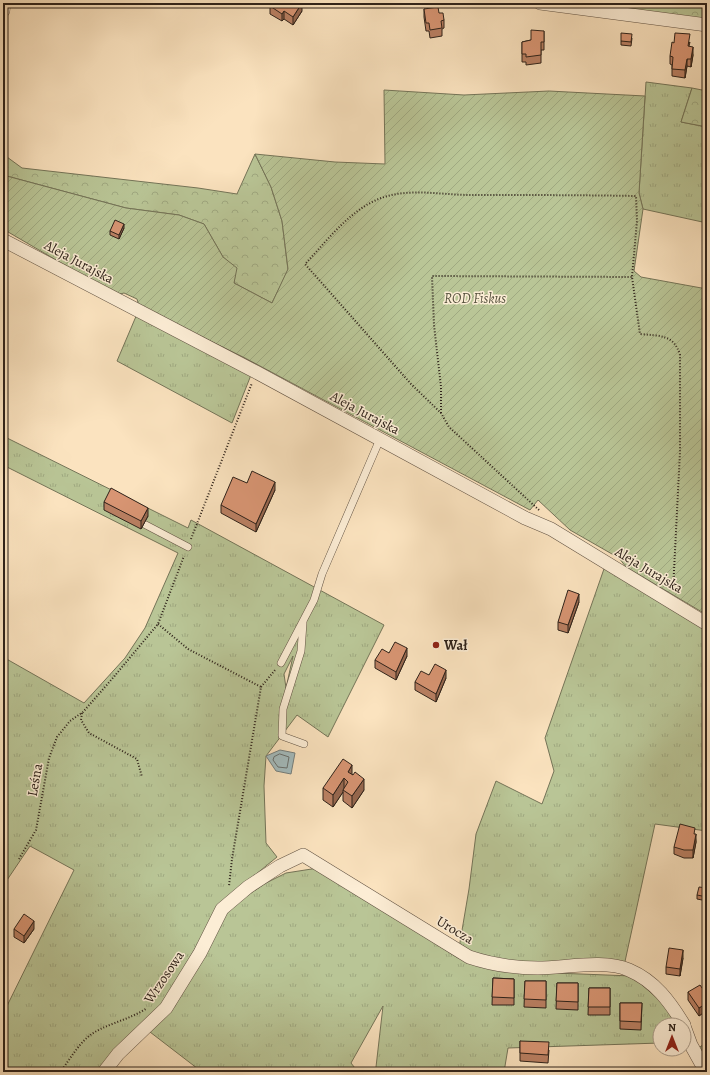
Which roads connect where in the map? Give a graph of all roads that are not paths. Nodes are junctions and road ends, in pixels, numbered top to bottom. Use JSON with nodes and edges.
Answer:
{"nodes":[{"id":1,"x":4,"y":3,"type":"edge"},
{"id":2,"x":540,"y":3,"type":"edge"},
{"id":3,"x":3,"y":11,"type":"edge"},
{"id":4,"x":707,"y":25,"type":"edge"},
{"id":5,"x":3,"y":240,"type":"edge"},
{"id":6,"x":380,"y":439,"type":"junction"},
{"id":7,"x":144,"y":524,"type":"edge"},
{"id":8,"x":188,"y":547,"type":"dead end"},
{"id":9,"x":304,"y":619,"type":"junction"},
{"id":10,"x":707,"y":624,"type":"edge"},
{"id":11,"x":281,"y":663,"type":"road end"},
{"id":12,"x":304,"y":744,"type":"dead end"},
{"id":13,"x":222,"y":909,"type":"joint"},
{"id":14,"x":679,"y":1017,"type":"edge"},
{"id":15,"x":692,"y":1047,"type":"edge"},
{"id":16,"x":104,"y":1072,"type":"edge"},
{"id":17,"x":706,"y":1072,"type":"edge"}],
"edges":[{"from":1,"to":3,"type":"street"},
{"from":2,"to":4,"type":"street"},
{"from":5,"to":6,"type":"street","name":"Aleja Jurajska"},
{"from":6,"to":9,"type":"lane"},
{"from":6,"to":10,"type":"street","name":"Aleja Jurajska"},
{"from":7,"to":8,"type":"lane"},
{"from":9,"to":11,"type":"lane"},
{"from":9,"to":12,"type":"lane"},
{"from":13,"to":14,"type":"street","name":"Urocza"},
{"from":13,"to":16,"type":"street","name":"Wrzosowa"},
{"from":15,"to":17,"type":"street","name":"Urocza"}]}
